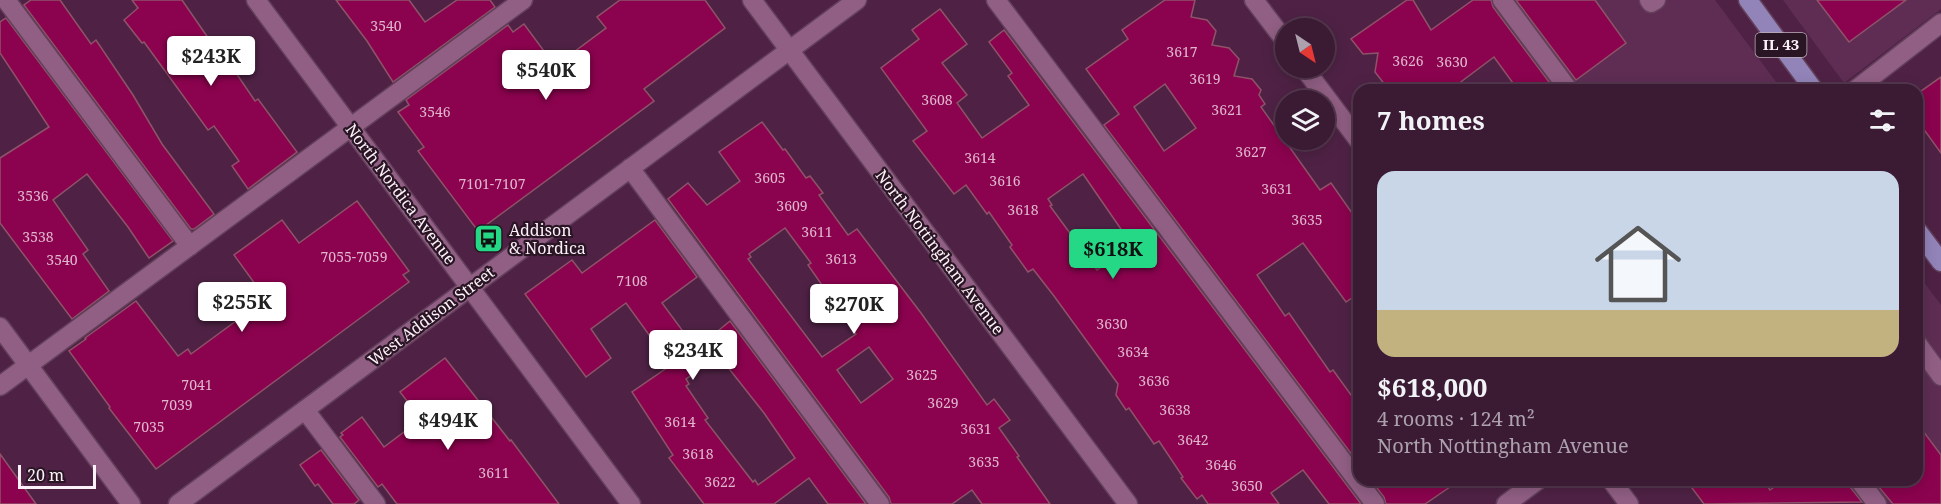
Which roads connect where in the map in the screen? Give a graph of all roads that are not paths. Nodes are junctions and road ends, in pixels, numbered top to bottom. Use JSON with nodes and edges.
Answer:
{"nodes":[{"id":1,"x":6,"y":0,"type":"edge"},
{"id":2,"x":256,"y":0,"type":"edge"},
{"id":3,"x":753,"y":0,"type":"edge"},
{"id":4,"x":857,"y":0,"type":"edge"},
{"id":5,"x":996,"y":0,"type":"edge"},
{"id":6,"x":1254,"y":0,"type":"edge"},
{"id":7,"x":1502,"y":0,"type":"edge"},
{"id":8,"x":1649,"y":0,"type":"edge"},
{"id":9,"x":1656,"y":0,"type":"edge"},
{"id":10,"x":1748,"y":0,"type":"edge"},
{"id":11,"x":512,"y":3,"type":"edge"},
{"id":12,"x":1941,"y":23,"type":"edge"},
{"id":13,"x":1275,"y":28,"type":"edge"},
{"id":14,"x":790,"y":50,"type":"junction"},
{"id":15,"x":1312,"y":78,"type":"edge"},
{"id":16,"x":1565,"y":84,"type":"edge"},
{"id":17,"x":1810,"y":84,"type":"edge"},
{"id":18,"x":1864,"y":84,"type":"edge"},
{"id":19,"x":350,"y":127,"type":"junction"},
{"id":20,"x":1353,"y":133,"type":"edge"},
{"id":21,"x":630,"y":168,"type":"junction"},
{"id":22,"x":1923,"y":238,"type":"edge"},
{"id":23,"x":190,"y":246,"type":"junction"},
{"id":24,"x":1941,"y":262,"type":"edge"},
{"id":25,"x":470,"y":287,"type":"junction"},
{"id":26,"x":0,"y":327,"type":"edge"},
{"id":27,"x":1923,"y":351,"type":"edge"},
{"id":28,"x":28,"y":365,"type":"junction"},
{"id":29,"x":1941,"y":376,"type":"edge"},
{"id":30,"x":0,"y":386,"type":"edge"},
{"id":31,"x":305,"y":410,"type":"junction"},
{"id":32,"x":1353,"y":475,"type":"edge"},
{"id":33,"x":1361,"y":486,"type":"edge"},
{"id":34,"x":1530,"y":486,"type":"edge"},
{"id":35,"x":1616,"y":486,"type":"edge"},
{"id":36,"x":1864,"y":486,"type":"edge"},
{"id":37,"x":131,"y":504,"type":"edge"},
{"id":38,"x":178,"y":504,"type":"edge"},
{"id":39,"x":376,"y":504,"type":"edge"},
{"id":40,"x":631,"y":504,"type":"edge"},
{"id":41,"x":880,"y":504,"type":"edge"},
{"id":42,"x":1128,"y":504,"type":"edge"},
{"id":43,"x":1375,"y":504,"type":"edge"},
{"id":44,"x":1506,"y":504,"type":"edge"},
{"id":45,"x":1629,"y":504,"type":"edge"},
{"id":46,"x":1877,"y":504,"type":"edge"}],
"edges":[{"from":1,"to":23,"type":"street"},
{"from":2,"to":19,"type":"street","name":"North Nordica Avenue"},
{"from":3,"to":14,"type":"street","name":"North Nottingham Avenue"},
{"from":4,"to":14,"type":"street","name":"West Addison Street"},
{"from":5,"to":32,"type":"street"},
{"from":6,"to":13,"type":"street"},
{"from":7,"to":16,"type":"street"},
{"from":8,"to":9,"type":"street"},
{"from":10,"to":17,"type":"main road","number":"IL 43"},
{"from":11,"to":19,"type":"street"},
{"from":12,"to":18,"type":"street"},
{"from":14,"to":21,"type":"street","name":"West Addison Street"},
{"from":14,"to":42,"type":"street","name":"North Nottingham Avenue"},
{"from":15,"to":20,"type":"street"},
{"from":19,"to":23,"type":"street"},
{"from":19,"to":25,"type":"street","name":"North Nordica Avenue"},
{"from":21,"to":25,"type":"street","name":"West Addison Street"},
{"from":21,"to":41,"type":"street"},
{"from":22,"to":24,"type":"main road"},
{"from":23,"to":28,"type":"street"},
{"from":25,"to":31,"type":"street","name":"West Addison Street"},
{"from":25,"to":40,"type":"street","name":"North Nordica Avenue"},
{"from":26,"to":28,"type":"street"},
{"from":27,"to":29,"type":"street"},
{"from":28,"to":30,"type":"street"},
{"from":28,"to":37,"type":"street"},
{"from":31,"to":38,"type":"street","name":"West Addison Street"},
{"from":31,"to":39,"type":"street"},
{"from":33,"to":43,"type":"street"},
{"from":34,"to":44,"type":"street"},
{"from":35,"to":45,"type":"street"},
{"from":36,"to":46,"type":"street"}]}
